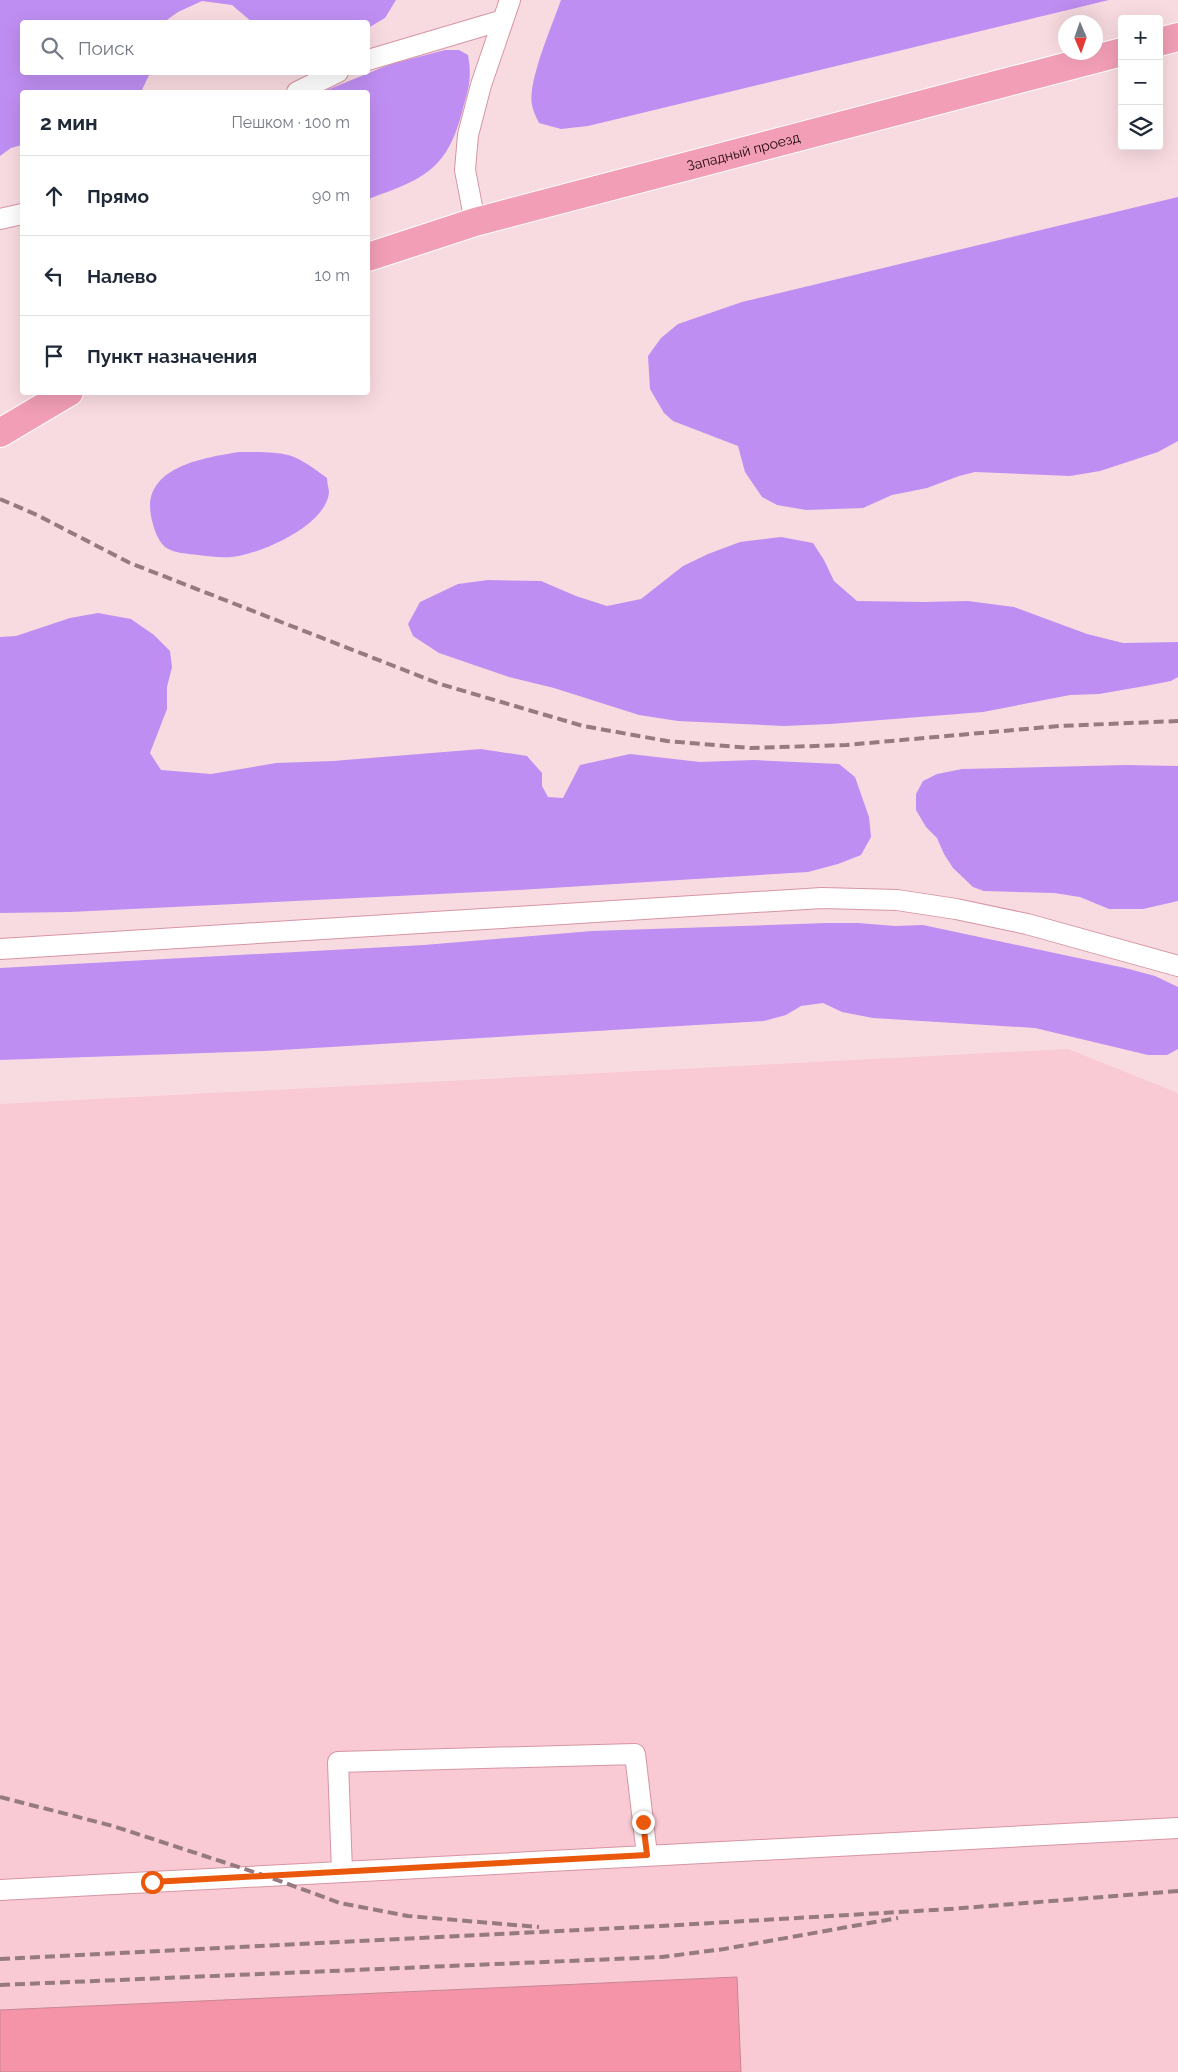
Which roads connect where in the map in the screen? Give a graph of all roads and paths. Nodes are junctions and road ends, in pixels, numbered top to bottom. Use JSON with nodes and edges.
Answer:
{"nodes":[{"id":1,"x":510,"y":0,"type":"edge"},
{"id":2,"x":503,"y":20,"type":"junction"},
{"id":3,"x":1178,"y":37,"type":"edge"},
{"id":4,"x":1163,"y":41,"type":"edge"},
{"id":5,"x":1118,"y":53,"type":"edge"},
{"id":6,"x":370,"y":59,"type":"edge"},
{"id":7,"x":332,"y":75,"type":"edge"},
{"id":8,"x":301,"y":90,"type":"edge"},
{"id":9,"x":20,"y":214,"type":"edge"},
{"id":10,"x":0,"y":219,"type":"edge"},
{"id":11,"x":475,"y":222,"type":"junction"},
{"id":12,"x":370,"y":256,"type":"edge"},
{"id":13,"x":64,"y":395,"type":"edge"},
{"id":14,"x":0,"y":433,"type":"edge"},
{"id":15,"x":0,"y":949,"type":"edge"},
{"id":16,"x":1178,"y":966,"type":"edge"},
{"id":17,"x":1178,"y":1828,"type":"edge"},
{"id":18,"x":647,"y":1855,"type":"junction"},
{"id":19,"x":342,"y":1872,"type":"junction"},
{"id":20,"x":0,"y":1890,"type":"edge"}],
"edges":[{"from":1,"to":2,"type":"lane"},
{"from":2,"to":6,"type":"lane"},
{"from":2,"to":11,"type":"lane"},
{"from":3,"to":4,"type":"main road"},
{"from":5,"to":11,"type":"main road","name":"Западный проезд"},
{"from":7,"to":8,"type":"lane"},
{"from":9,"to":10,"type":"lane"},
{"from":11,"to":12,"type":"main road","name":"Западный проезд"},
{"from":13,"to":14,"type":"main road"},
{"from":15,"to":16,"type":"lane"},
{"from":17,"to":18,"type":"lane"},
{"from":18,"to":19,"type":"lane"},
{"from":18,"to":19,"type":"lane"},
{"from":19,"to":20,"type":"lane"}]}
